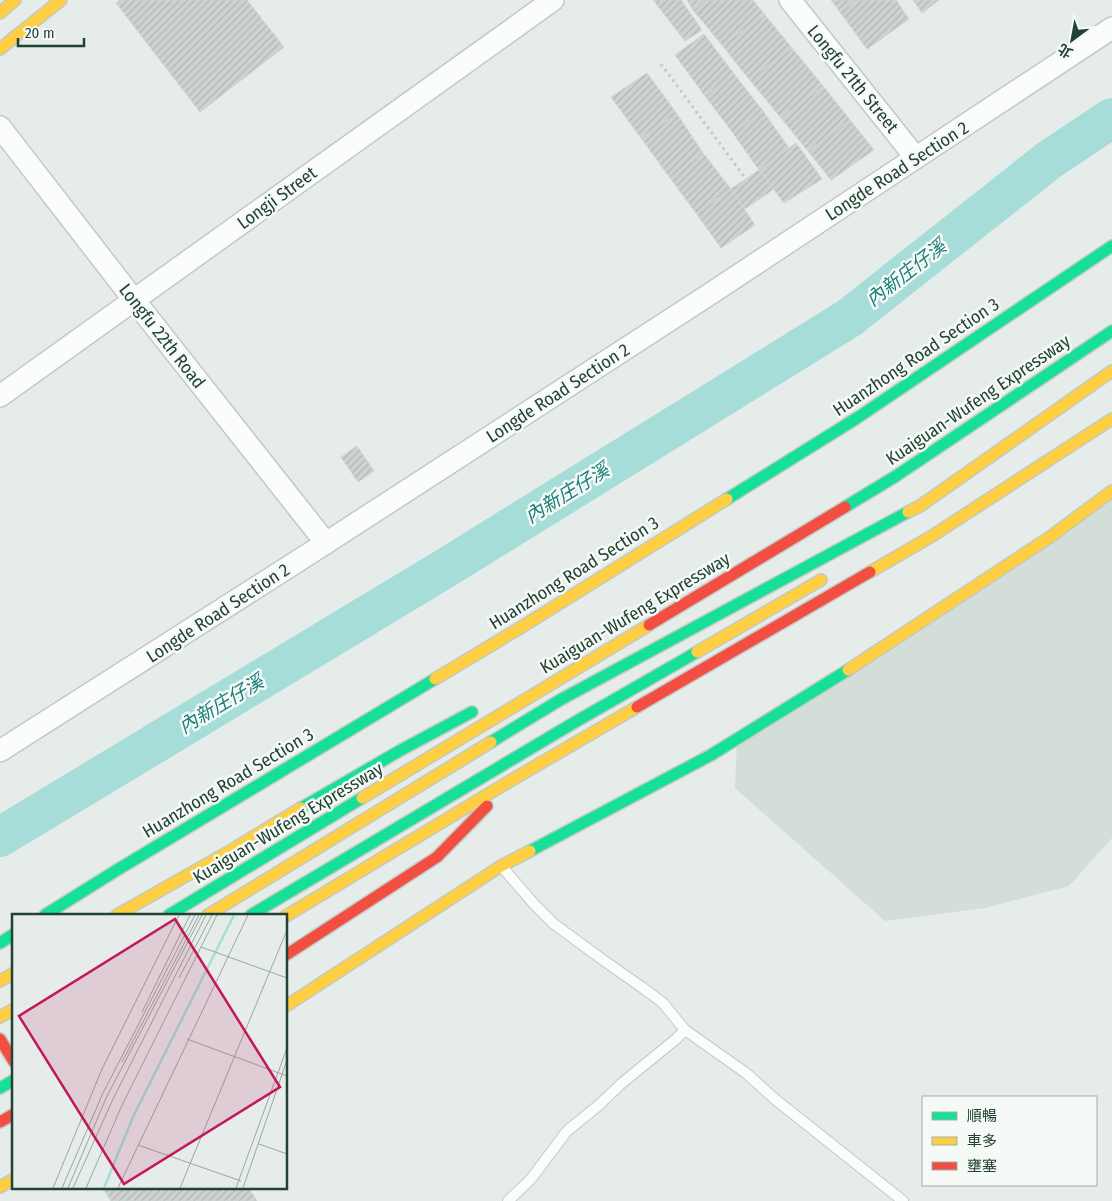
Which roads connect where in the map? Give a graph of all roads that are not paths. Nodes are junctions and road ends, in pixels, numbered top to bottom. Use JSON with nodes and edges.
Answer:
{"nodes":[{"id":1,"x":16,"y":0,"type":"edge"},
{"id":2,"x":62,"y":0,"type":"edge"},
{"id":3,"x":553,"y":0,"type":"edge"},
{"id":4,"x":790,"y":0,"type":"edge"},
{"id":5,"x":0,"y":13,"type":"edge"},
{"id":6,"x":1112,"y":28,"type":"edge"},
{"id":7,"x":0,"y":50,"type":"edge"},
{"id":8,"x":0,"y":127,"type":"edge"},
{"id":9,"x":916,"y":158,"type":"junction"},
{"id":10,"x":1112,"y":246,"type":"edge"},
{"id":11,"x":134,"y":300,"type":"junction"},
{"id":12,"x":1112,"y":331,"type":"edge"},
{"id":13,"x":1112,"y":371,"type":"edge"},
{"id":14,"x":0,"y":396,"type":"edge"},
{"id":15,"x":1112,"y":419,"type":"edge"},
{"id":16,"x":1112,"y":491,"type":"edge"},
{"id":17,"x":326,"y":543,"type":"junction"},
{"id":18,"x":760,"y":558,"type":"junction"},
{"id":19,"x":827,"y":576,"type":"dead end"},
{"id":20,"x":567,"y":661,"type":"dead end"},
{"id":21,"x":480,"y":708,"type":"dead end"},
{"id":22,"x":0,"y":751,"type":"edge"},
{"id":23,"x":510,"y":781,"type":"junction"},
{"id":24,"x":501,"y":866,"type":"junction"},
{"id":25,"x":47,"y":914,"type":"edge"},
{"id":26,"x":119,"y":914,"type":"edge"},
{"id":27,"x":172,"y":914,"type":"edge"},
{"id":28,"x":210,"y":914,"type":"edge"},
{"id":29,"x":253,"y":914,"type":"edge"},
{"id":30,"x":288,"y":915,"type":"edge"},
{"id":31,"x":12,"y":935,"type":"edge"},
{"id":32,"x":0,"y":943,"type":"edge"},
{"id":33,"x":288,"y":954,"type":"edge"},
{"id":34,"x":12,"y":974,"type":"edge"},
{"id":35,"x":0,"y":981,"type":"edge"},
{"id":36,"x":288,"y":1005,"type":"edge"},
{"id":37,"x":12,"y":1010,"type":"edge"},
{"id":38,"x":0,"y":1017,"type":"edge"},
{"id":39,"x":684,"y":1030,"type":"junction"},
{"id":40,"x":12,"y":1034,"type":"edge"},
{"id":41,"x":0,"y":1040,"type":"edge"},
{"id":42,"x":12,"y":1057,"type":"edge"},
{"id":43,"x":12,"y":1058,"type":"edge"},
{"id":44,"x":0,"y":1064,"type":"edge"},
{"id":45,"x":12,"y":1081,"type":"edge"},
{"id":46,"x":0,"y":1088,"type":"edge"},
{"id":47,"x":12,"y":1115,"type":"edge"},
{"id":48,"x":0,"y":1122,"type":"edge"},
{"id":49,"x":12,"y":1180,"type":"edge"},
{"id":50,"x":0,"y":1187,"type":"edge"},
{"id":51,"x":508,"y":1201,"type":"edge"},
{"id":52,"x":903,"y":1201,"type":"edge"}],
"edges":[{"from":1,"to":5,"type":"main road"},
{"from":2,"to":7,"type":"main road"},
{"from":3,"to":11,"type":"street","name":"Longji Street"},
{"from":4,"to":9,"type":"street","name":"Longfu 21th Street"},
{"from":6,"to":9,"type":"street","name":"Longde Road Section 2"},
{"from":8,"to":11,"type":"street","name":"Longfu 22th Road"},
{"from":9,"to":17,"type":"street","name":"Longde Road Section 2"},
{"from":10,"to":25,"type":"main road","name":"Huanzhong Road Section 3"},
{"from":11,"to":14,"type":"street","name":"Longji Street"},
{"from":11,"to":17,"type":"street","name":"Longfu 22th Road"},
{"from":12,"to":18,"type":"main road","name":"Kuaiguan-Wufeng Expressway"},
{"from":13,"to":28,"type":"main road"},
{"from":15,"to":23,"type":"main road"},
{"from":16,"to":24,"type":"main road"},
{"from":17,"to":22,"type":"street","name":"Longde Road Section 2"},
{"from":18,"to":20,"type":"main road"},
{"from":18,"to":27,"type":"main road","name":"Kuaiguan-Wufeng Expressway"},
{"from":19,"to":29,"type":"main road"},
{"from":21,"to":26,"type":"main road"},
{"from":23,"to":30,"type":"main road"},
{"from":23,"to":33,"type":"main road"},
{"from":24,"to":36,"type":"main road"},
{"from":24,"to":39,"type":"lane"},
{"from":31,"to":32,"type":"main road"},
{"from":34,"to":35,"type":"main road"},
{"from":37,"to":38,"type":"main road"},
{"from":39,"to":51,"type":"lane"},
{"from":39,"to":52,"type":"lane"},
{"from":40,"to":41,"type":"main road"},
{"from":41,"to":42,"type":"main road"},
{"from":43,"to":44,"type":"main road"},
{"from":45,"to":46,"type":"main road"},
{"from":47,"to":48,"type":"main road"},
{"from":49,"to":50,"type":"main road"}]}
